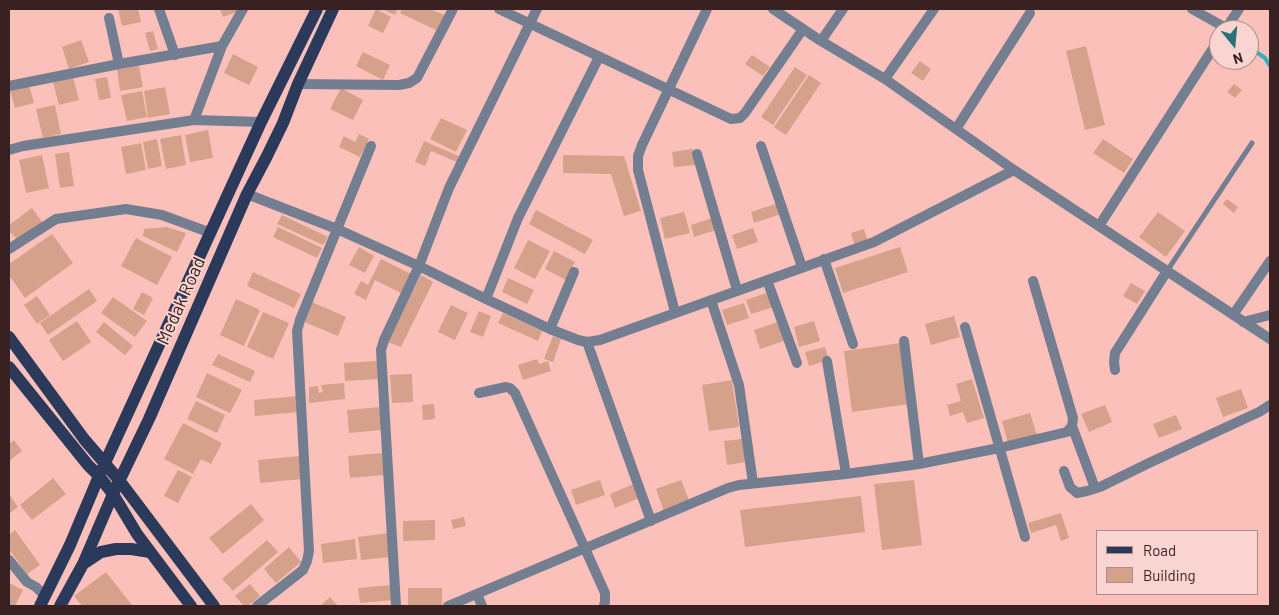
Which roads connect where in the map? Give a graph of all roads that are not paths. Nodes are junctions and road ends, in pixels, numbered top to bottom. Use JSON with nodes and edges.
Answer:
{"nodes":[{"id":1,"x":159,"y":9,"type":"edge"},
{"id":2,"x":243,"y":9,"type":"edge"},
{"id":3,"x":317,"y":9,"type":"edge"},
{"id":4,"x":333,"y":9,"type":"edge"},
{"id":5,"x":453,"y":9,"type":"edge"},
{"id":6,"x":499,"y":9,"type":"edge"},
{"id":7,"x":537,"y":9,"type":"edge"},
{"id":8,"x":707,"y":9,"type":"edge"},
{"id":9,"x":773,"y":9,"type":"edge"},
{"id":10,"x":842,"y":9,"type":"edge"},
{"id":11,"x":934,"y":9,"type":"edge"},
{"id":12,"x":1192,"y":9,"type":"edge"},
{"id":13,"x":1238,"y":9,"type":"edge"},
{"id":14,"x":1030,"y":13,"type":"dead end"},
{"id":15,"x":109,"y":18,"type":"dead end"},
{"id":16,"x":1211,"y":20,"type":"edge"},
{"id":17,"x":1231,"y":20,"type":"edge"},
{"id":18,"x":530,"y":24,"type":"junction"},
{"id":19,"x":803,"y":29,"type":"junction"},
{"id":20,"x":821,"y":41,"type":"junction"},
{"id":21,"x":222,"y":46,"type":"junction"},
{"id":22,"x":175,"y":55,"type":"junction"},
{"id":23,"x":1209,"y":55,"type":"edge"},
{"id":24,"x":599,"y":57,"type":"junction"},
{"id":25,"x":119,"y":64,"type":"junction"},
{"id":26,"x":884,"y":80,"type":"junction"},
{"id":27,"x":298,"y":84,"type":"junction"},
{"id":28,"x":9,"y":86,"type":"edge"},
{"id":29,"x":669,"y":89,"type":"junction"},
{"id":30,"x":274,"y":97,"type":"junction"},
{"id":31,"x":290,"y":105,"type":"junction"},
{"id":32,"x":194,"y":120,"type":"junction"},
{"id":33,"x":262,"y":122,"type":"junction"},
{"id":34,"x":956,"y":129,"type":"junction"},
{"id":35,"x":1252,"y":143,"type":"dead end"},
{"id":36,"x":371,"y":146,"type":"dead end"},
{"id":37,"x":761,"y":146,"type":"dead end"},
{"id":38,"x":9,"y":150,"type":"edge"},
{"id":39,"x":697,"y":154,"type":"dead end"},
{"id":40,"x":1014,"y":170,"type":"junction"},
{"id":41,"x":247,"y":194,"type":"junction"},
{"id":42,"x":1099,"y":226,"type":"junction"},
{"id":43,"x":337,"y":229,"type":"junction"},
{"id":44,"x":211,"y":233,"type":"junction"},
{"id":45,"x":9,"y":249,"type":"edge"},
{"id":46,"x":824,"y":259,"type":"junction"},
{"id":47,"x":1270,"y":261,"type":"edge"},
{"id":48,"x":419,"y":266,"type":"junction"},
{"id":49,"x":802,"y":267,"type":"junction"},
{"id":50,"x":1167,"y":271,"type":"junction"},
{"id":51,"x":574,"y":272,"type":"dead end"},
{"id":52,"x":767,"y":280,"type":"junction"},
{"id":53,"x":1032,"y":281,"type":"dead end"},
{"id":54,"x":737,"y":290,"type":"junction"},
{"id":55,"x":486,"y":299,"type":"junction"},
{"id":56,"x":711,"y":300,"type":"junction"},
{"id":57,"x":675,"y":312,"type":"junction"},
{"id":58,"x":1270,"y":314,"type":"edge"},
{"id":59,"x":1233,"y":315,"type":"junction"},
{"id":60,"x":1243,"y":322,"type":"junction"},
{"id":61,"x":965,"y":327,"type":"dead end"},
{"id":62,"x":550,"y":329,"type":"junction"},
{"id":63,"x":9,"y":337,"type":"edge"},
{"id":64,"x":1270,"y":339,"type":"edge"},
{"id":65,"x":904,"y":341,"type":"dead end"},
{"id":66,"x":587,"y":342,"type":"junction"},
{"id":67,"x":853,"y":344,"type":"dead end"},
{"id":68,"x":827,"y":361,"type":"dead end"},
{"id":69,"x":797,"y":363,"type":"dead end"},
{"id":70,"x":9,"y":367,"type":"edge"},
{"id":71,"x":1115,"y":370,"type":"dead end"},
{"id":72,"x":479,"y":393,"type":"dead end"},
{"id":73,"x":1270,"y":405,"type":"edge"},
{"id":74,"x":1072,"y":426,"type":"junction"},
{"id":75,"x":999,"y":448,"type":"junction"},
{"id":76,"x":919,"y":464,"type":"junction"},
{"id":77,"x":102,"y":470,"type":"junction"},
{"id":78,"x":1064,"y":471,"type":"dead end"},
{"id":79,"x":846,"y":474,"type":"junction"},
{"id":80,"x":120,"y":480,"type":"junction"},
{"id":81,"x":753,"y":483,"type":"junction"},
{"id":82,"x":1095,"y":488,"type":"junction"},
{"id":83,"x":113,"y":494,"type":"junction"},
{"id":84,"x":651,"y":521,"type":"junction"},
{"id":85,"x":1025,"y":537,"type":"dead end"},
{"id":86,"x":585,"y":549,"type":"junction"},
{"id":87,"x":150,"y":552,"type":"junction"},
{"id":88,"x":9,"y":560,"type":"edge"},
{"id":89,"x":83,"y":564,"type":"junction"},
{"id":90,"x":477,"y":594,"type":"junction"},
{"id":91,"x":43,"y":601,"type":"edge"},
{"id":92,"x":60,"y":606,"type":"edge"},
{"id":93,"x":191,"y":606,"type":"edge"},
{"id":94,"x":214,"y":606,"type":"edge"},
{"id":95,"x":256,"y":606,"type":"edge"},
{"id":96,"x":396,"y":606,"type":"edge"},
{"id":97,"x":448,"y":606,"type":"edge"},
{"id":98,"x":482,"y":606,"type":"edge"},
{"id":99,"x":604,"y":606,"type":"edge"}],
"edges":[{"from":1,"to":22,"type":"street"},
{"from":2,"to":21,"type":"street"},
{"from":3,"to":30,"type":"main road"},
{"from":4,"to":27,"type":"main road","name":"Medak Road"},
{"from":5,"to":27,"type":"street"},
{"from":6,"to":18,"type":"street"},
{"from":7,"to":18,"type":"street"},
{"from":8,"to":29,"type":"street"},
{"from":9,"to":19,"type":"street"},
{"from":10,"to":20,"type":"street"},
{"from":11,"to":26,"type":"street"},
{"from":12,"to":16,"type":"street"},
{"from":13,"to":17,"type":"street"},
{"from":14,"to":34,"type":"street"},
{"from":15,"to":25,"type":"street"},
{"from":18,"to":24,"type":"street"},
{"from":18,"to":48,"type":"street"},
{"from":19,"to":20,"type":"street"},
{"from":19,"to":29,"type":"street"},
{"from":20,"to":26,"type":"street"},
{"from":21,"to":22,"type":"street"},
{"from":21,"to":32,"type":"street"},
{"from":22,"to":25,"type":"street"},
{"from":23,"to":42,"type":"street"},
{"from":24,"to":29,"type":"street"},
{"from":24,"to":55,"type":"street"},
{"from":25,"to":28,"type":"street"},
{"from":26,"to":34,"type":"street"},
{"from":27,"to":31,"type":"main road","name":"Medak Road"},
{"from":29,"to":57,"type":"street"},
{"from":30,"to":31,"type":"main road"},
{"from":30,"to":33,"type":"main road"},
{"from":31,"to":41,"type":"main road","name":"Medak Road"},
{"from":32,"to":33,"type":"street"},
{"from":32,"to":38,"type":"street"},
{"from":33,"to":44,"type":"main road"},
{"from":34,"to":40,"type":"street"},
{"from":35,"to":50,"type":"lane"},
{"from":36,"to":43,"type":"street"},
{"from":37,"to":49,"type":"street"},
{"from":39,"to":54,"type":"street"},
{"from":40,"to":42,"type":"street"},
{"from":40,"to":46,"type":"street"},
{"from":41,"to":43,"type":"street"},
{"from":41,"to":80,"type":"main road","name":"Medak Road"},
{"from":42,"to":50,"type":"street"},
{"from":43,"to":48,"type":"street"},
{"from":43,"to":95,"type":"street"},
{"from":44,"to":45,"type":"street"},
{"from":44,"to":77,"type":"main road"},
{"from":46,"to":49,"type":"street"},
{"from":46,"to":67,"type":"street"},
{"from":47,"to":59,"type":"street"},
{"from":48,"to":55,"type":"street"},
{"from":48,"to":96,"type":"street"},
{"from":49,"to":52,"type":"street"},
{"from":50,"to":59,"type":"street"},
{"from":50,"to":71,"type":"street"},
{"from":51,"to":62,"type":"street"},
{"from":52,"to":54,"type":"street"},
{"from":52,"to":69,"type":"street"},
{"from":53,"to":74,"type":"street"},
{"from":54,"to":56,"type":"street"},
{"from":55,"to":62,"type":"street"},
{"from":56,"to":57,"type":"street"},
{"from":56,"to":81,"type":"street"},
{"from":57,"to":66,"type":"street"},
{"from":58,"to":60,"type":"street"},
{"from":59,"to":60,"type":"street"},
{"from":60,"to":64,"type":"street"},
{"from":61,"to":75,"type":"street"},
{"from":62,"to":66,"type":"street"},
{"from":63,"to":77,"type":"main road"},
{"from":65,"to":76,"type":"street"},
{"from":66,"to":84,"type":"street"},
{"from":68,"to":79,"type":"street"},
{"from":70,"to":77,"type":"main road"},
{"from":72,"to":86,"type":"street"},
{"from":73,"to":82,"type":"street"},
{"from":74,"to":75,"type":"street"},
{"from":74,"to":82,"type":"street"},
{"from":75,"to":76,"type":"street"},
{"from":75,"to":85,"type":"street"},
{"from":76,"to":79,"type":"street"},
{"from":77,"to":80,"type":"main road"},
{"from":77,"to":83,"type":"main road"},
{"from":77,"to":91,"type":"main road"},
{"from":78,"to":82,"type":"street"},
{"from":79,"to":81,"type":"street"},
{"from":80,"to":83,"type":"main road","name":"Medak Road"},
{"from":80,"to":94,"type":"main road"},
{"from":81,"to":84,"type":"street"},
{"from":83,"to":87,"type":"main road"},
{"from":83,"to":89,"type":"main road","name":"Medak Road"},
{"from":84,"to":86,"type":"street"},
{"from":86,"to":90,"type":"street"},
{"from":86,"to":99,"type":"street"},
{"from":87,"to":89,"type":"main road"},
{"from":87,"to":93,"type":"main road"},
{"from":88,"to":91,"type":"street"},
{"from":89,"to":92,"type":"main road","name":"Medak Road"},
{"from":90,"to":97,"type":"street"},
{"from":90,"to":98,"type":"street"}]}
